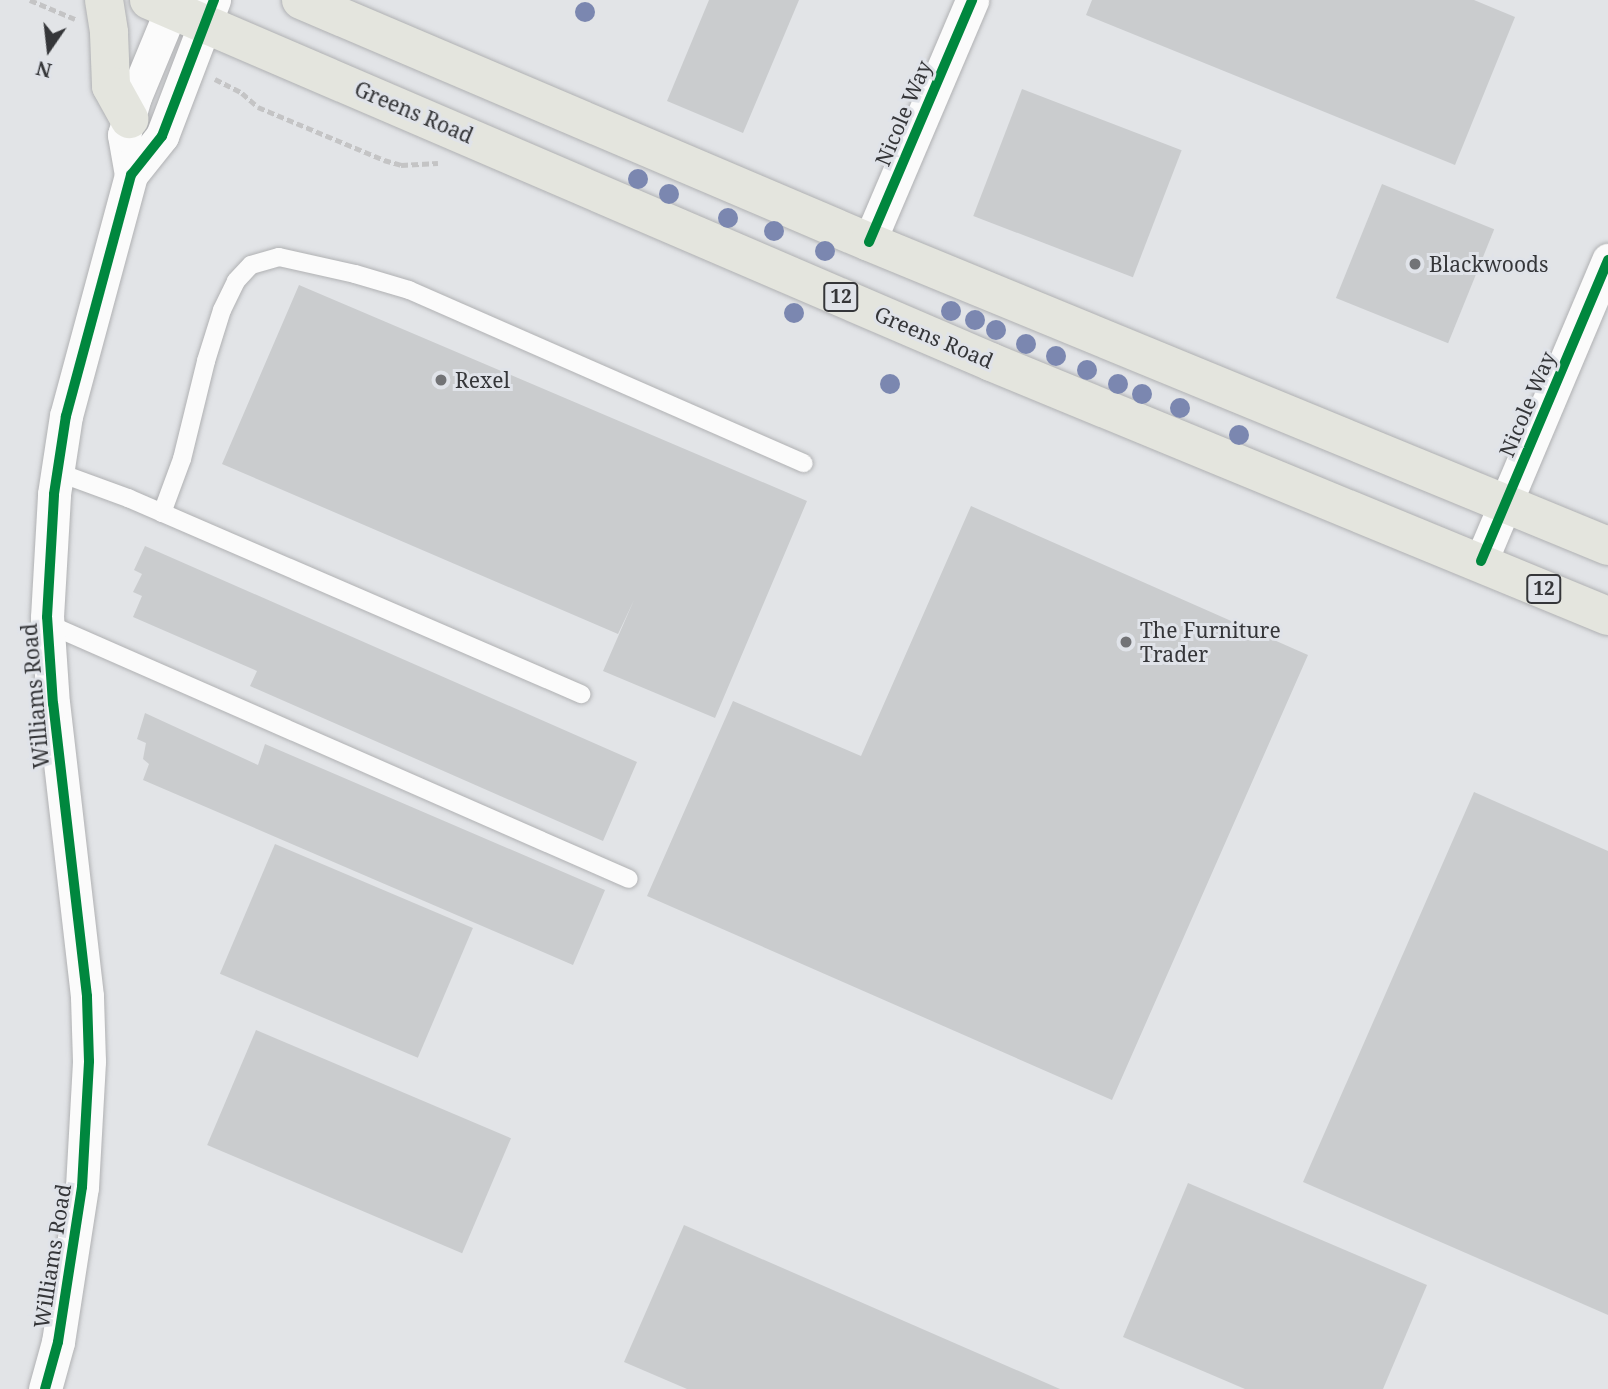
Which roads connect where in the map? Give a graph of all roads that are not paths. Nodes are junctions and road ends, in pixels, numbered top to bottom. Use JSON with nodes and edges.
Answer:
{"nodes":[{"id":1,"x":300,"y":0,"type":"edge"},
{"id":2,"x":972,"y":0,"type":"edge"},
{"id":3,"x":184,"y":7,"type":"edge"},
{"id":4,"x":106,"y":16,"type":"edge"},
{"id":5,"x":129,"y":119,"type":"junction"},
{"id":6,"x":131,"y":175,"type":"junction"},
{"id":7,"x":869,"y":242,"type":"junction"},
{"id":8,"x":1608,"y":260,"type":"edge"},
{"id":9,"x":804,"y":463,"type":"dead end"},
{"id":10,"x":57,"y":472,"type":"junction"},
{"id":11,"x":1506,"y":504,"type":"junction"},
{"id":12,"x":162,"y":513,"type":"junction"},
{"id":13,"x":1608,"y":546,"type":"edge"},
{"id":14,"x":1481,"y":561,"type":"junction"},
{"id":15,"x":1608,"y":616,"type":"edge"},
{"id":16,"x":48,"y":624,"type":"junction"},
{"id":17,"x":582,"y":694,"type":"dead end"},
{"id":18,"x":629,"y":878,"type":"dead end"},
{"id":19,"x":46,"y":1389,"type":"edge"}],
"edges":[{"from":1,"to":7,"type":"main road"},
{"from":2,"to":7,"type":"street","name":"Nicole Way"},
{"from":3,"to":5,"type":"street","name":"Williams Road"},
{"from":3,"to":6,"type":"street","name":"Williams Road"},
{"from":3,"to":14,"type":"main road","name":"Greens Road","number":"12"},
{"from":4,"to":5,"type":"main road"},
{"from":5,"to":6,"type":"street","name":"Williams Road"},
{"from":6,"to":10,"type":"street","name":"Williams Road"},
{"from":7,"to":11,"type":"main road"},
{"from":8,"to":11,"type":"street","name":"Nicole Way"},
{"from":9,"to":12,"type":"lane"},
{"from":10,"to":12,"type":"lane"},
{"from":10,"to":16,"type":"street","name":"Williams Road"},
{"from":11,"to":13,"type":"main road"},
{"from":11,"to":14,"type":"street","name":"Nicole Way"},
{"from":12,"to":17,"type":"lane"},
{"from":14,"to":15,"type":"main road","name":"Greens Road","number":"12"},
{"from":16,"to":18,"type":"lane"},
{"from":16,"to":19,"type":"street","name":"Williams Road"}]}
